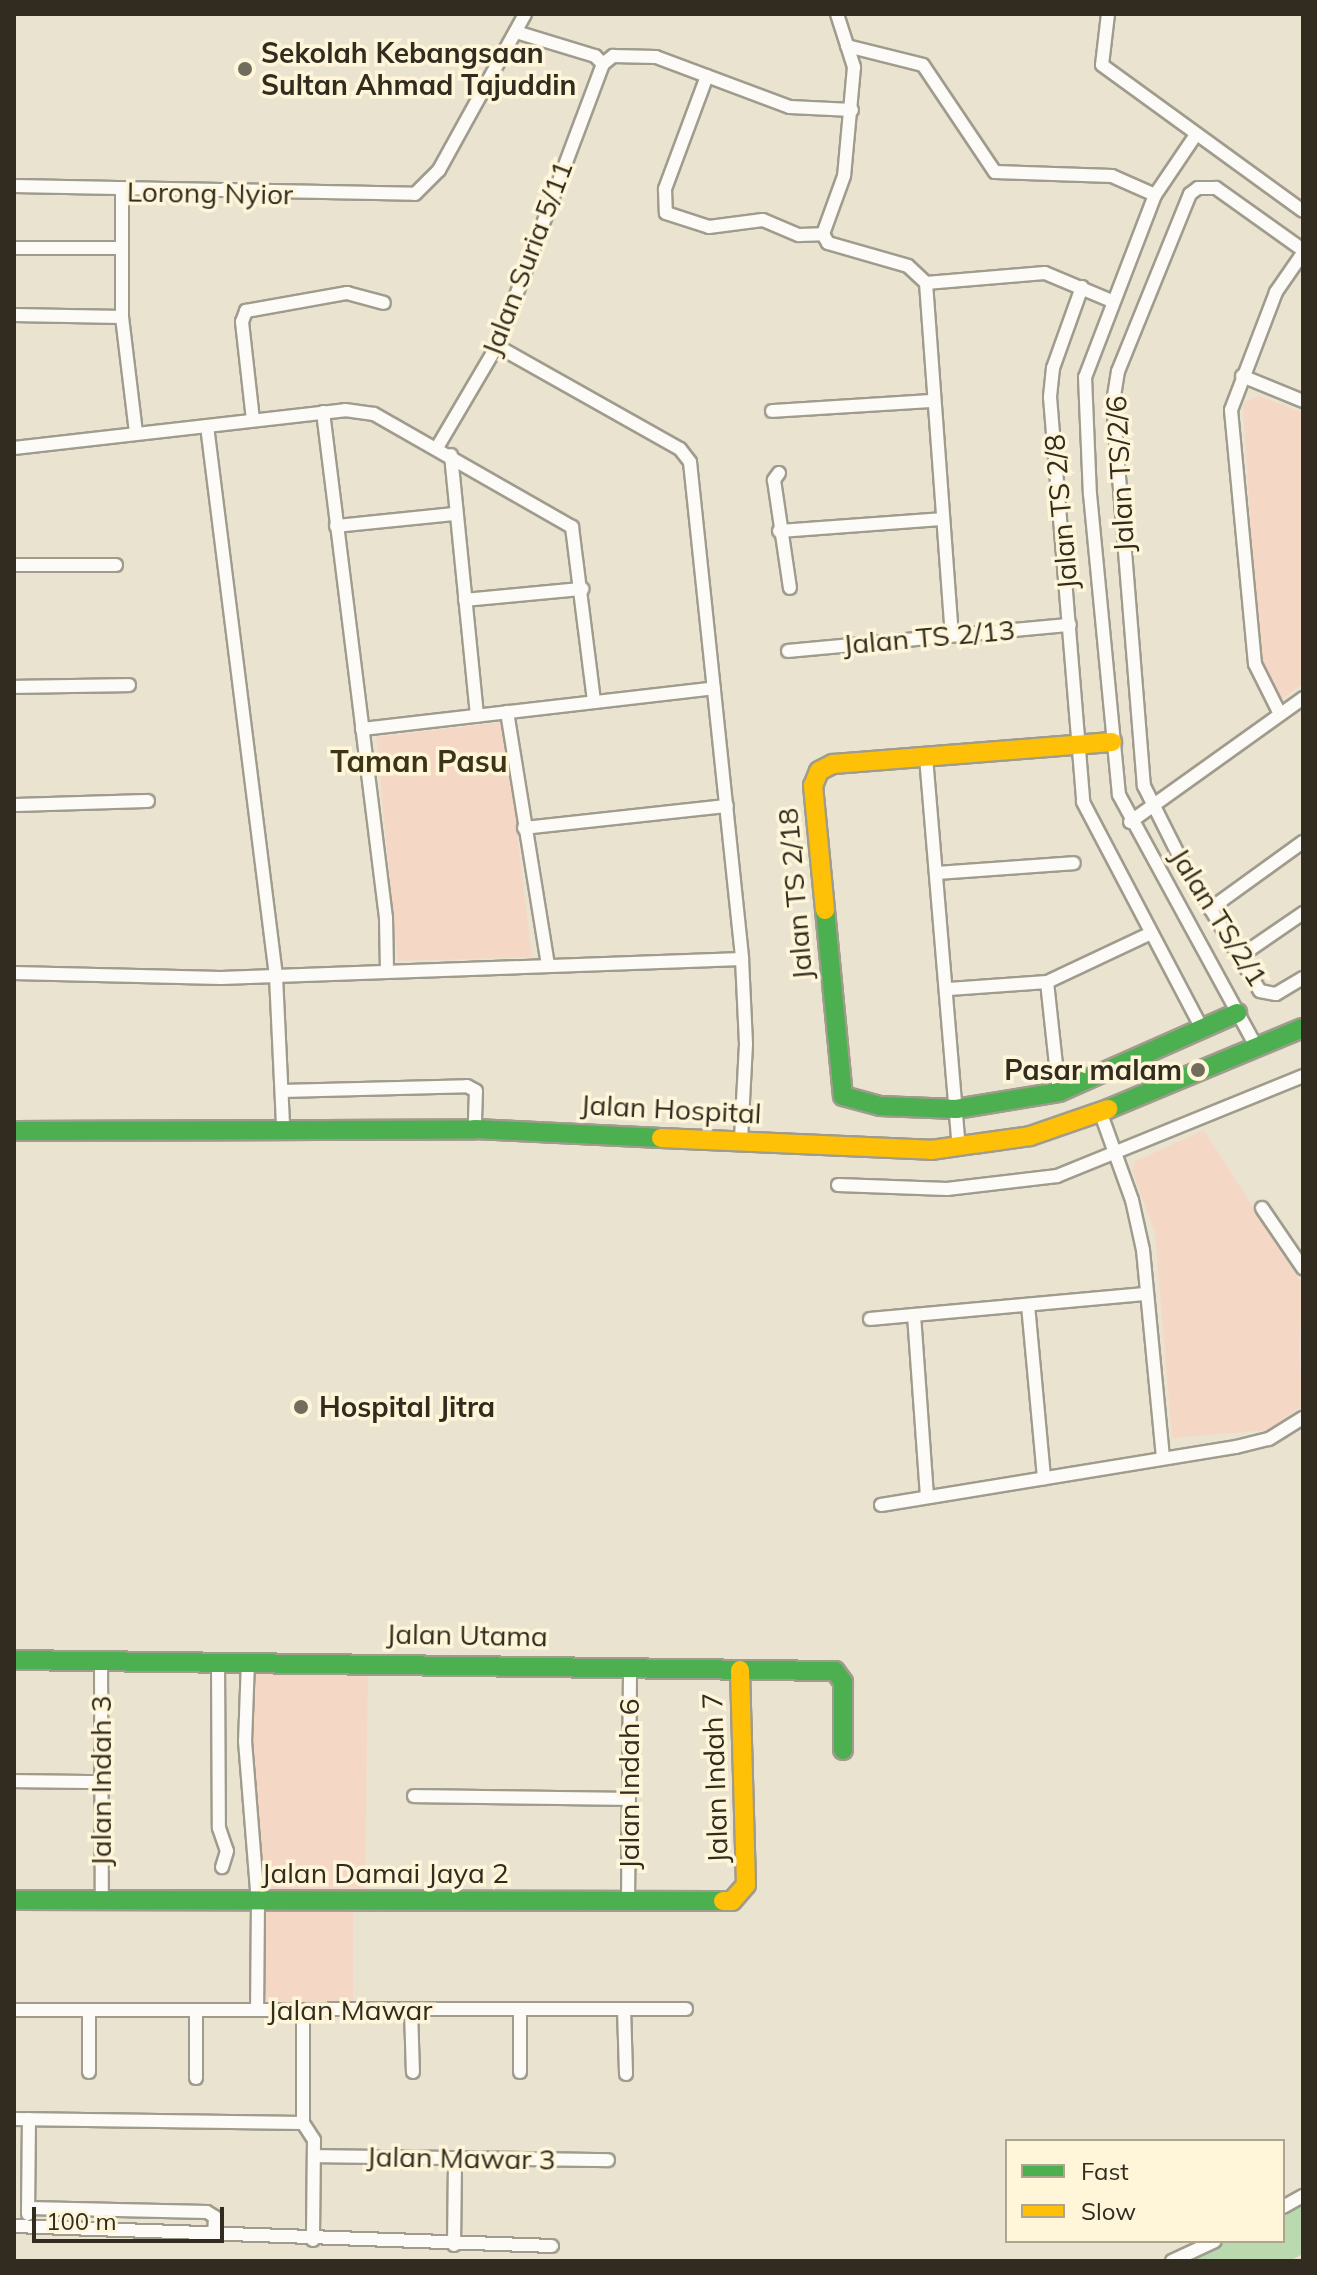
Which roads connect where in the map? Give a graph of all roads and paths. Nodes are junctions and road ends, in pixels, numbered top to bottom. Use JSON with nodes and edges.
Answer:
{"nodes":[{"id":1,"x":525,"y":14,"type":"edge"},
{"id":2,"x":837,"y":14,"type":"edge"},
{"id":3,"x":1108,"y":14,"type":"edge"},
{"id":4,"x":516,"y":32,"type":"junction"},
{"id":5,"x":847,"y":46,"type":"junction"},
{"id":6,"x":603,"y":64,"type":"junction"},
{"id":7,"x":707,"y":76,"type":"junction"},
{"id":8,"x":852,"y":110,"type":"junction"},
{"id":9,"x":1195,"y":136,"type":"junction"},
{"id":10,"x":14,"y":186,"type":"edge"},
{"id":11,"x":122,"y":192,"type":"junction"},
{"id":12,"x":1155,"y":195,"type":"junction"},
{"id":13,"x":1303,"y":211,"type":"edge"},
{"id":14,"x":823,"y":234,"type":"junction"},
{"id":15,"x":14,"y":248,"type":"edge"},
{"id":16,"x":122,"y":248,"type":"junction"},
{"id":17,"x":1303,"y":252,"type":"edge"},
{"id":18,"x":926,"y":283,"type":"junction"},
{"id":19,"x":1082,"y":287,"type":"junction"},
{"id":20,"x":1112,"y":301,"type":"junction"},
{"id":21,"x":384,"y":303,"type":"dead end"},
{"id":22,"x":14,"y":315,"type":"edge"},
{"id":23,"x":122,"y":317,"type":"junction"},
{"id":24,"x":497,"y":346,"type":"junction"},
{"id":25,"x":1242,"y":376,"type":"junction"},
{"id":26,"x":933,"y":401,"type":"junction"},
{"id":27,"x":1303,"y":401,"type":"edge"},
{"id":28,"x":772,"y":411,"type":"dead end"},
{"id":29,"x":323,"y":412,"type":"junction"},
{"id":30,"x":253,"y":420,"type":"junction"},
{"id":31,"x":207,"y":426,"type":"junction"},
{"id":32,"x":136,"y":433,"type":"junction"},
{"id":33,"x":438,"y":446,"type":"junction"},
{"id":34,"x":14,"y":448,"type":"edge"},
{"id":35,"x":451,"y":455,"type":"junction"},
{"id":36,"x":779,"y":473,"type":"dead end"},
{"id":37,"x":455,"y":514,"type":"junction"},
{"id":38,"x":942,"y":519,"type":"junction"},
{"id":39,"x":336,"y":526,"type":"junction"},
{"id":40,"x":779,"y":531,"type":"junction"},
{"id":41,"x":14,"y":565,"type":"edge"},
{"id":42,"x":116,"y":565,"type":"dead end"},
{"id":43,"x":790,"y":588,"type":"dead end"},
{"id":44,"x":582,"y":589,"type":"junction"},
{"id":45,"x":465,"y":600,"type":"junction"},
{"id":46,"x":1070,"y":625,"type":"junction"},
{"id":47,"x":952,"y":635,"type":"junction"},
{"id":48,"x":788,"y":651,"type":"dead end"},
{"id":49,"x":129,"y":685,"type":"dead end"},
{"id":50,"x":14,"y":687,"type":"edge"},
{"id":51,"x":714,"y":688,"type":"junction"},
{"id":52,"x":1303,"y":698,"type":"edge"},
{"id":53,"x":594,"y":701,"type":"junction"},
{"id":54,"x":507,"y":712,"type":"junction"},
{"id":55,"x":1280,"y":714,"type":"junction"},
{"id":56,"x":477,"y":716,"type":"junction"},
{"id":57,"x":362,"y":729,"type":"junction"},
{"id":58,"x":1112,"y":742,"type":"junction"},
{"id":59,"x":1078,"y":743,"type":"junction"},
{"id":60,"x":926,"y":757,"type":"junction"},
{"id":61,"x":148,"y":801,"type":"dead end"},
{"id":62,"x":14,"y":805,"type":"edge"},
{"id":63,"x":1152,"y":805,"type":"junction"},
{"id":64,"x":727,"y":806,"type":"junction"},
{"id":65,"x":1130,"y":822,"type":"junction"},
{"id":66,"x":524,"y":828,"type":"junction"},
{"id":67,"x":1301,"y":849,"type":"edge"},
{"id":68,"x":1074,"y":863,"type":"dead end"},
{"id":69,"x":936,"y":873,"type":"junction"},
{"id":70,"x":1210,"y":909,"type":"junction"},
{"id":71,"x":1303,"y":913,"type":"edge"},
{"id":72,"x":1149,"y":934,"type":"junction"},
{"id":73,"x":1239,"y":957,"type":"junction"},
{"id":74,"x":742,"y":959,"type":"junction"},
{"id":75,"x":548,"y":964,"type":"junction"},
{"id":76,"x":387,"y":969,"type":"junction"},
{"id":77,"x":14,"y":973,"type":"edge"},
{"id":78,"x":276,"y":976,"type":"junction"},
{"id":79,"x":1303,"y":978,"type":"edge"},
{"id":80,"x":1047,"y":982,"type":"junction"},
{"id":81,"x":949,"y":989,"type":"junction"},
{"id":82,"x":1237,"y":1013,"type":"junction"},
{"id":83,"x":1303,"y":1028,"type":"edge"},
{"id":84,"x":1202,"y":1029,"type":"junction"},
{"id":85,"x":1257,"y":1048,"type":"junction"},
{"id":86,"x":1303,"y":1076,"type":"edge"},
{"id":87,"x":282,"y":1091,"type":"junction"},
{"id":88,"x":1059,"y":1092,"type":"junction"},
{"id":89,"x":956,"y":1109,"type":"junction"},
{"id":90,"x":1101,"y":1114,"type":"junction"},
{"id":91,"x":283,"y":1126,"type":"junction"},
{"id":92,"x":475,"y":1129,"type":"junction"},
{"id":93,"x":14,"y":1131,"type":"edge"},
{"id":94,"x":741,"y":1140,"type":"junction"},
{"id":95,"x":959,"y":1148,"type":"junction"},
{"id":96,"x":1116,"y":1155,"type":"junction"},
{"id":97,"x":838,"y":1185,"type":"dead end"},
{"id":98,"x":1262,"y":1208,"type":"dead end"},
{"id":99,"x":1303,"y":1268,"type":"edge"},
{"id":100,"x":1147,"y":1294,"type":"junction"},
{"id":101,"x":1028,"y":1305,"type":"junction"},
{"id":102,"x":914,"y":1315,"type":"junction"},
{"id":103,"x":870,"y":1319,"type":"dead end"},
{"id":104,"x":1303,"y":1418,"type":"edge"},
{"id":105,"x":1163,"y":1457,"type":"junction"},
{"id":106,"x":1044,"y":1478,"type":"junction"},
{"id":107,"x":927,"y":1497,"type":"junction"},
{"id":108,"x":881,"y":1505,"type":"dead end"},
{"id":109,"x":14,"y":1660,"type":"edge"},
{"id":110,"x":101,"y":1661,"type":"junction"},
{"id":111,"x":218,"y":1661,"type":"junction"},
{"id":112,"x":248,"y":1661,"type":"junction"},
{"id":113,"x":630,"y":1666,"type":"junction"},
{"id":114,"x":740,"y":1670,"type":"junction"},
{"id":115,"x":219,"y":1741,"type":"junction"},
{"id":116,"x":245,"y":1741,"type":"junction"},
{"id":117,"x":843,"y":1750,"type":"dead end"},
{"id":118,"x":14,"y":1781,"type":"edge"},
{"id":119,"x":102,"y":1782,"type":"junction"},
{"id":120,"x":414,"y":1796,"type":"dead end"},
{"id":121,"x":628,"y":1799,"type":"junction"},
{"id":122,"x":222,"y":1867,"type":"dead end"},
{"id":123,"x":746,"y":1885,"type":"joint"},
{"id":124,"x":14,"y":1900,"type":"edge"},
{"id":125,"x":102,"y":1900,"type":"junction"},
{"id":126,"x":258,"y":1901,"type":"junction"},
{"id":127,"x":628,"y":1903,"type":"junction"},
{"id":128,"x":624,"y":2009,"type":"junction"},
{"id":129,"x":686,"y":2009,"type":"dead end"},
{"id":130,"x":14,"y":2010,"type":"edge"},
{"id":131,"x":89,"y":2010,"type":"junction"},
{"id":132,"x":196,"y":2010,"type":"junction"},
{"id":133,"x":257,"y":2010,"type":"junction"},
{"id":134,"x":303,"y":2010,"type":"junction"},
{"id":135,"x":411,"y":2010,"type":"junction"},
{"id":136,"x":520,"y":2010,"type":"junction"},
{"id":137,"x":89,"y":2072,"type":"dead end"},
{"id":138,"x":413,"y":2072,"type":"dead end"},
{"id":139,"x":520,"y":2072,"type":"dead end"},
{"id":140,"x":626,"y":2074,"type":"dead end"},
{"id":141,"x":196,"y":2078,"type":"dead end"},
{"id":142,"x":14,"y":2119,"type":"edge"},
{"id":143,"x":29,"y":2119,"type":"junction"},
{"id":144,"x":303,"y":2123,"type":"junction"},
{"id":145,"x":314,"y":2156,"type":"junction"},
{"id":146,"x":455,"y":2159,"type":"junction"},
{"id":147,"x":608,"y":2160,"type":"dead end"},
{"id":148,"x":1303,"y":2196,"type":"edge"},
{"id":149,"x":1285,"y":2206,"type":"edge"},
{"id":150,"x":28,"y":2208,"type":"junction"},
{"id":151,"x":28,"y":2225,"type":"junction"},
{"id":152,"x":14,"y":2226,"type":"edge"},
{"id":153,"x":214,"y":2234,"type":"junction"},
{"id":154,"x":313,"y":2240,"type":"junction"},
{"id":155,"x":1211,"y":2243,"type":"edge"},
{"id":156,"x":454,"y":2245,"type":"junction"},
{"id":157,"x":552,"y":2246,"type":"dead end"},
{"id":158,"x":1172,"y":2261,"type":"edge"}],
"edges":[{"from":1,"to":4,"type":"street"},
{"from":2,"to":5,"type":"street"},
{"from":3,"to":9,"type":"street"},
{"from":4,"to":6,"type":"street"},
{"from":4,"to":11,"type":"street","name":"Lorong Nyior"},
{"from":5,"to":8,"type":"street"},
{"from":5,"to":12,"type":"street"},
{"from":6,"to":7,"type":"street"},
{"from":6,"to":24,"type":"street","name":"Jalan Suria 5/11"},
{"from":7,"to":8,"type":"street"},
{"from":7,"to":14,"type":"street"},
{"from":8,"to":14,"type":"street"},
{"from":9,"to":12,"type":"street"},
{"from":9,"to":13,"type":"street"},
{"from":10,"to":11,"type":"street","name":"Lorong Nyior"},
{"from":11,"to":16,"type":"street"},
{"from":12,"to":20,"type":"street"},
{"from":14,"to":18,"type":"street"},
{"from":15,"to":16,"type":"street"},
{"from":16,"to":23,"type":"street"},
{"from":17,"to":25,"type":"street"},
{"from":17,"to":63,"type":"street","name":"Jalan TS/2/6"},
{"from":18,"to":19,"type":"street"},
{"from":18,"to":26,"type":"street"},
{"from":19,"to":20,"type":"street"},
{"from":19,"to":46,"type":"street","name":"Jalan TS 2/8"},
{"from":20,"to":58,"type":"street"},
{"from":21,"to":30,"type":"street"},
{"from":22,"to":23,"type":"street"},
{"from":23,"to":32,"type":"street"},
{"from":24,"to":33,"type":"street","name":"Jalan Suria 5/11"},
{"from":24,"to":51,"type":"street"},
{"from":25,"to":27,"type":"street"},
{"from":25,"to":55,"type":"street"},
{"from":26,"to":28,"type":"street"},
{"from":26,"to":38,"type":"street"},
{"from":29,"to":30,"type":"street"},
{"from":29,"to":33,"type":"street"},
{"from":29,"to":39,"type":"street"},
{"from":30,"to":31,"type":"street"},
{"from":31,"to":32,"type":"street"},
{"from":31,"to":78,"type":"street"},
{"from":32,"to":34,"type":"street"},
{"from":33,"to":35,"type":"street"},
{"from":35,"to":37,"type":"street"},
{"from":35,"to":44,"type":"street"},
{"from":36,"to":40,"type":"street"},
{"from":37,"to":39,"type":"street"},
{"from":37,"to":45,"type":"street"},
{"from":38,"to":40,"type":"street"},
{"from":38,"to":47,"type":"street"},
{"from":39,"to":57,"type":"street"},
{"from":40,"to":43,"type":"street"},
{"from":41,"to":42,"type":"street"},
{"from":44,"to":45,"type":"street"},
{"from":44,"to":53,"type":"street"},
{"from":45,"to":56,"type":"street"},
{"from":46,"to":47,"type":"street","name":"Jalan TS 2/13"},
{"from":46,"to":59,"type":"street","name":"Jalan TS 2/8"},
{"from":47,"to":48,"type":"street","name":"Jalan TS 2/13"},
{"from":49,"to":50,"type":"street"},
{"from":51,"to":53,"type":"street"},
{"from":51,"to":64,"type":"street"},
{"from":52,"to":55,"type":"street"},
{"from":53,"to":54,"type":"street"},
{"from":54,"to":56,"type":"street"},
{"from":54,"to":66,"type":"street"},
{"from":55,"to":63,"type":"street"},
{"from":56,"to":57,"type":"street"},
{"from":57,"to":76,"type":"street"},
{"from":58,"to":59,"type":"street","name":"Jalan TS 2/18"},
{"from":58,"to":65,"type":"street"},
{"from":59,"to":60,"type":"street","name":"Jalan TS 2/18"},
{"from":59,"to":72,"type":"street","name":"Jalan TS 2/8"},
{"from":60,"to":69,"type":"street"},
{"from":60,"to":89,"type":"street","name":"Jalan TS 2/18"},
{"from":61,"to":62,"type":"street"},
{"from":63,"to":65,"type":"street"},
{"from":63,"to":70,"type":"street","name":"Jalan TS/2/1"},
{"from":64,"to":66,"type":"street"},
{"from":64,"to":74,"type":"street"},
{"from":65,"to":82,"type":"street"},
{"from":66,"to":75,"type":"street"},
{"from":67,"to":70,"type":"street"},
{"from":68,"to":69,"type":"street"},
{"from":69,"to":81,"type":"street"},
{"from":70,"to":73,"type":"street","name":"Jalan TS/2/1"},
{"from":71,"to":73,"type":"street"},
{"from":72,"to":80,"type":"street"},
{"from":72,"to":84,"type":"street","name":"Jalan TS 2/8"},
{"from":73,"to":79,"type":"street","name":"Jalan TS/2/1"},
{"from":74,"to":75,"type":"street"},
{"from":74,"to":94,"type":"street"},
{"from":75,"to":76,"type":"street"},
{"from":76,"to":78,"type":"street"},
{"from":77,"to":78,"type":"street"},
{"from":78,"to":87,"type":"street"},
{"from":80,"to":81,"type":"street"},
{"from":80,"to":88,"type":"street"},
{"from":81,"to":89,"type":"street"},
{"from":82,"to":84,"type":"street","name":"Jalan TS 2/18"},
{"from":82,"to":85,"type":"street"},
{"from":83,"to":85,"type":"street","name":"Jalan Hospital"},
{"from":84,"to":88,"type":"street","name":"Jalan TS 2/18"},
{"from":85,"to":90,"type":"street","name":"Jalan Hospital"},
{"from":86,"to":96,"type":"street"},
{"from":87,"to":91,"type":"street"},
{"from":87,"to":92,"type":"street"},
{"from":88,"to":89,"type":"street","name":"Jalan TS 2/18"},
{"from":89,"to":95,"type":"street"},
{"from":90,"to":95,"type":"street","name":"Jalan Hospital"},
{"from":90,"to":96,"type":"street"},
{"from":91,"to":92,"type":"street","name":"Jalan Hospital"},
{"from":91,"to":93,"type":"street","name":"Jalan Hospital"},
{"from":92,"to":94,"type":"street","name":"Jalan Hospital"},
{"from":94,"to":95,"type":"street","name":"Jalan Hospital"},
{"from":96,"to":97,"type":"street"},
{"from":96,"to":100,"type":"street"},
{"from":98,"to":99,"type":"street"},
{"from":100,"to":101,"type":"street"},
{"from":100,"to":105,"type":"street"},
{"from":101,"to":102,"type":"street"},
{"from":101,"to":106,"type":"street"},
{"from":102,"to":103,"type":"street"},
{"from":102,"to":107,"type":"street"},
{"from":104,"to":105,"type":"street"},
{"from":105,"to":106,"type":"street"},
{"from":106,"to":107,"type":"street"},
{"from":107,"to":108,"type":"street"},
{"from":109,"to":110,"type":"street","name":"Jalan Utama"},
{"from":110,"to":111,"type":"street","name":"Jalan Utama"},
{"from":110,"to":119,"type":"street","name":"Jalan Indah 3"},
{"from":111,"to":112,"type":"street","name":"Jalan Utama"},
{"from":111,"to":115,"type":"street"},
{"from":112,"to":113,"type":"street","name":"Jalan Utama"},
{"from":112,"to":116,"type":"street"},
{"from":113,"to":114,"type":"street","name":"Jalan Utama"},
{"from":113,"to":121,"type":"street","name":"Jalan Indah 6"},
{"from":114,"to":117,"type":"street","name":"Jalan Utama"},
{"from":114,"to":123,"type":"street","name":"Jalan Indah 7"},
{"from":115,"to":116,"type":"street"},
{"from":115,"to":122,"type":"street"},
{"from":116,"to":126,"type":"street"},
{"from":118,"to":119,"type":"street"},
{"from":119,"to":125,"type":"street","name":"Jalan Indah 3"},
{"from":120,"to":121,"type":"street"},
{"from":121,"to":127,"type":"street","name":"Jalan Indah 6"},
{"from":123,"to":127,"type":"street","name":"Jalan Damai Jaya 2"},
{"from":124,"to":125,"type":"street","name":"Jalan Damai Jaya 2"},
{"from":125,"to":126,"type":"street","name":"Jalan Damai Jaya 2"},
{"from":126,"to":127,"type":"street","name":"Jalan Damai Jaya 2"},
{"from":126,"to":133,"type":"street"},
{"from":128,"to":129,"type":"street","name":"Jalan Mawar"},
{"from":128,"to":136,"type":"street","name":"Jalan Mawar"},
{"from":128,"to":140,"type":"street"},
{"from":130,"to":131,"type":"street","name":"Jalan Mawar"},
{"from":131,"to":132,"type":"street","name":"Jalan Mawar"},
{"from":131,"to":137,"type":"street"},
{"from":132,"to":133,"type":"street","name":"Jalan Mawar"},
{"from":132,"to":141,"type":"street"},
{"from":133,"to":134,"type":"street","name":"Jalan Mawar"},
{"from":134,"to":135,"type":"street","name":"Jalan Mawar"},
{"from":134,"to":144,"type":"street"},
{"from":135,"to":136,"type":"street","name":"Jalan Mawar"},
{"from":135,"to":138,"type":"street"},
{"from":136,"to":139,"type":"street"},
{"from":142,"to":143,"type":"street"},
{"from":143,"to":144,"type":"street"},
{"from":143,"to":150,"type":"street"},
{"from":144,"to":145,"type":"street"},
{"from":145,"to":146,"type":"street","name":"Jalan Mawar 3"},
{"from":145,"to":154,"type":"street"},
{"from":146,"to":147,"type":"street","name":"Jalan Mawar 3"},
{"from":146,"to":156,"type":"street"},
{"from":148,"to":149,"type":"street"},
{"from":150,"to":151,"type":"street"},
{"from":150,"to":153,"type":"street"},
{"from":151,"to":152,"type":"street"},
{"from":151,"to":153,"type":"street"},
{"from":153,"to":154,"type":"street"},
{"from":154,"to":156,"type":"street"},
{"from":155,"to":158,"type":"street"},
{"from":156,"to":157,"type":"street"}]}
